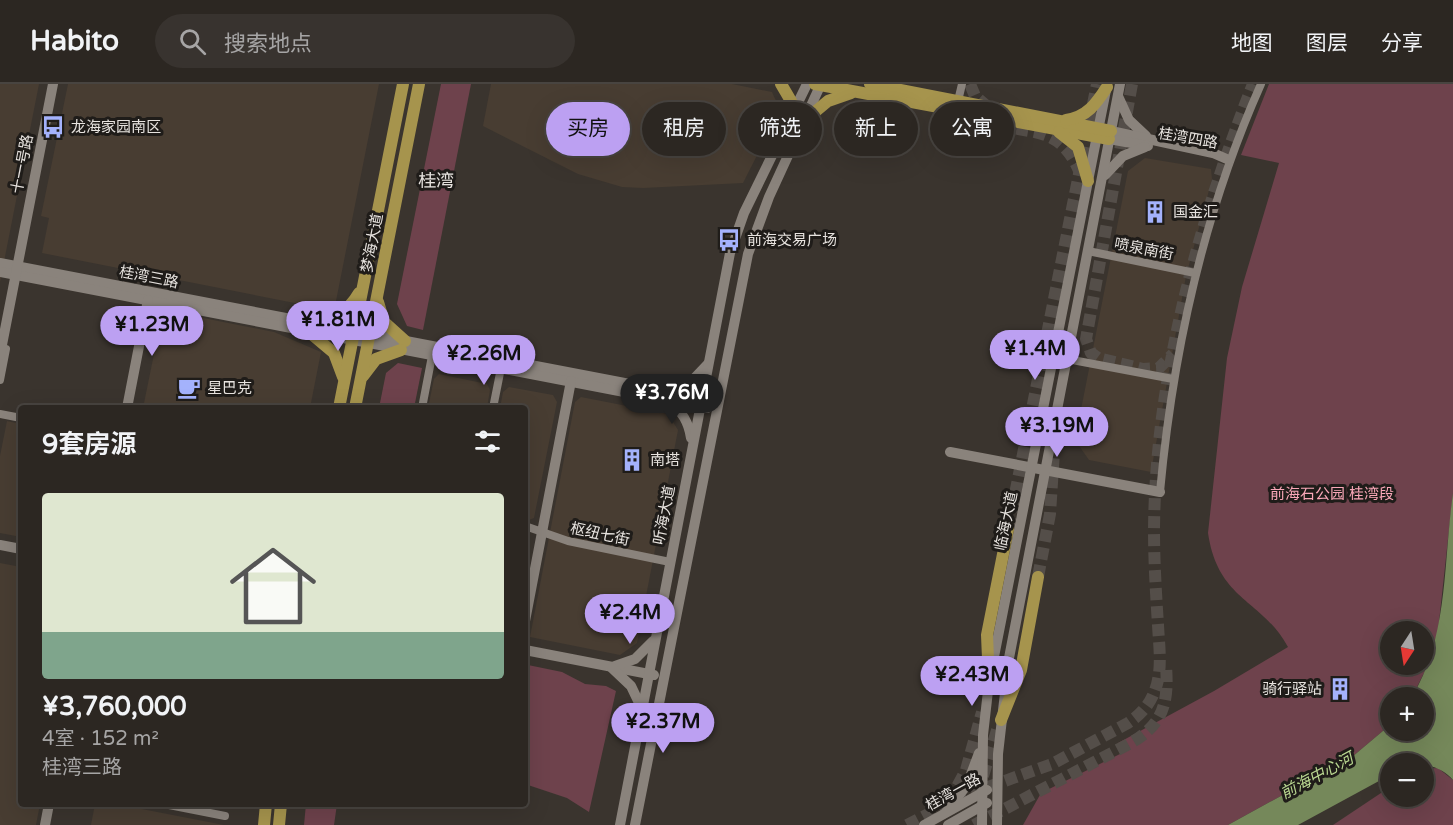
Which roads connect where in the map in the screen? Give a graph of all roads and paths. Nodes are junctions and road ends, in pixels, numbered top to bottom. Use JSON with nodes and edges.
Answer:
{"nodes":[{"id":1,"x":55,"y":84,"type":"edge"},
{"id":2,"x":403,"y":84,"type":"edge"},
{"id":3,"x":419,"y":84,"type":"edge"},
{"id":4,"x":781,"y":84,"type":"edge"},
{"id":5,"x":807,"y":84,"type":"edge"},
{"id":6,"x":819,"y":84,"type":"edge"},
{"id":7,"x":962,"y":84,"type":"edge"},
{"id":8,"x":1120,"y":84,"type":"edge"},
{"id":9,"x":1261,"y":84,"type":"edge"},
{"id":10,"x":874,"y":85,"type":"edge"},
{"id":11,"x":1107,"y":85,"type":"edge"},
{"id":12,"x":856,"y":92,"type":"junction"},
{"id":13,"x":1118,"y":96,"type":"junction"},
{"id":14,"x":958,"y":101,"type":"junction"},
{"id":15,"x":791,"y":102,"type":"edge"},
{"id":16,"x":798,"y":102,"type":"edge"},
{"id":17,"x":812,"y":102,"type":"edge"},
{"id":18,"x":822,"y":106,"type":"edge"},
{"id":19,"x":1054,"y":124,"type":"junction"},
{"id":20,"x":1104,"y":134,"type":"junction"},
{"id":21,"x":1151,"y":143,"type":"junction"},
{"id":22,"x":772,"y":156,"type":"edge"},
{"id":23,"x":788,"y":156,"type":"edge"},
{"id":24,"x":1229,"y":160,"type":"junction"},
{"id":25,"x":1102,"y":180,"type":"junction"},
{"id":26,"x":1088,"y":181,"type":"junction"},
{"id":27,"x":1088,"y":251,"type":"junction"},
{"id":28,"x":1,"y":268,"type":"edge"},
{"id":29,"x":16,"y":271,"type":"junction"},
{"id":30,"x":1196,"y":273,"type":"junction"},
{"id":31,"x":363,"y":287,"type":"junction"},
{"id":32,"x":112,"y":289,"type":"junction"},
{"id":33,"x":378,"y":290,"type":"junction"},
{"id":34,"x":148,"y":300,"type":"junction"},
{"id":35,"x":309,"y":327,"type":"junction"},
{"id":36,"x":353,"y":336,"type":"junction"},
{"id":37,"x":369,"y":339,"type":"junction"},
{"id":38,"x":403,"y":345,"type":"junction"},
{"id":39,"x":0,"y":355,"type":"edge"},
{"id":40,"x":432,"y":356,"type":"junction"},
{"id":41,"x":711,"y":359,"type":"junction"},
{"id":42,"x":1067,"y":359,"type":"junction"},
{"id":43,"x":501,"y":368,"type":"junction"},
{"id":44,"x":0,"y":380,"type":"edge"},
{"id":45,"x":1173,"y":380,"type":"junction"},
{"id":46,"x":571,"y":381,"type":"junction"},
{"id":47,"x":344,"y":382,"type":"junction"},
{"id":48,"x":359,"y":385,"type":"junction"},
{"id":49,"x":662,"y":395,"type":"junction"},
{"id":50,"x":702,"y":403,"type":"junction"},
{"id":51,"x":128,"y":405,"type":"edge"},
{"id":52,"x":340,"y":405,"type":"edge"},
{"id":53,"x":356,"y":405,"type":"edge"},
{"id":54,"x":423,"y":405,"type":"edge"},
{"id":55,"x":494,"y":405,"type":"edge"},
{"id":56,"x":717,"y":405,"type":"junction"},
{"id":57,"x":0,"y":414,"type":"edge"},
{"id":58,"x":18,"y":417,"type":"edge"},
{"id":59,"x":692,"y":446,"type":"junction"},
{"id":60,"x":950,"y":452,"type":"dead end"},
{"id":61,"x":1033,"y":468,"type":"junction"},
{"id":62,"x":1045,"y":470,"type":"junction"},
{"id":63,"x":1160,"y":492,"type":"joint"},
{"id":64,"x":528,"y":527,"type":"edge"},
{"id":65,"x":1008,"y":529,"type":"tunnel mouth"},
{"id":66,"x":542,"y":533,"type":"junction"},
{"id":67,"x":0,"y":545,"type":"edge"},
{"id":68,"x":18,"y":548,"type":"edge"},
{"id":69,"x":670,"y":562,"type":"junction"},
{"id":70,"x":1038,"y":577,"type":"tunnel mouth"},
{"id":71,"x":528,"y":605,"type":"edge"},
{"id":72,"x":657,"y":633,"type":"junction"},
{"id":73,"x":528,"y":651,"type":"edge"},
{"id":74,"x":611,"y":667,"type":"junction"},
{"id":75,"x":649,"y":674,"type":"junction"},
{"id":76,"x":663,"y":677,"type":"junction"},
{"id":77,"x":989,"y":682,"type":"junction"},
{"id":78,"x":642,"y":711,"type":"junction"},
{"id":79,"x":1001,"y":720,"type":"junction"},
{"id":80,"x":983,"y":735,"type":"junction"},
{"id":81,"x":996,"y":785,"type":"junction"},
{"id":82,"x":982,"y":792,"type":"junction"},
{"id":83,"x":996,"y":798,"type":"junction"},
{"id":84,"x":982,"y":805,"type":"junction"},
{"id":85,"x":48,"y":807,"type":"edge"},
{"id":86,"x":179,"y":807,"type":"edge"},
{"id":87,"x":266,"y":807,"type":"edge"},
{"id":88,"x":281,"y":807,"type":"edge"},
{"id":89,"x":946,"y":812,"type":"junction"},
{"id":90,"x":225,"y":816,"type":"dead end"},
{"id":91,"x":45,"y":825,"type":"edge"},
{"id":92,"x":264,"y":825,"type":"edge"},
{"id":93,"x":279,"y":825,"type":"edge"},
{"id":94,"x":620,"y":825,"type":"edge"},
{"id":95,"x":635,"y":825,"type":"edge"},
{"id":96,"x":924,"y":825,"type":"edge"},
{"id":97,"x":948,"y":825,"type":"edge"},
{"id":98,"x":982,"y":825,"type":"edge"},
{"id":99,"x":997,"y":825,"type":"edge"}],
"edges":[{"from":1,"to":29,"type":"main road","name":"十一号路"},
{"from":1,"to":44,"type":"street"},
{"from":2,"to":31,"type":"main road","name":"梦海大道"},
{"from":3,"to":33,"type":"main road","name":"梦海大道"},
{"from":4,"to":15,"type":"main road"},
{"from":5,"to":16,"type":"main road","name":"听海大道"},
{"from":6,"to":12,"type":"main road","name":"桂湾四路"},
{"from":6,"to":17,"type":"main road","name":"听海大道"},
{"from":7,"to":14,"type":"street"},
{"from":8,"to":13,"type":"main road","name":"临海大道"},
{"from":9,"to":24,"type":"street"},
{"from":10,"to":14,"type":"main road","name":"桂湾四路"},
{"from":11,"to":19,"type":"main road"},
{"from":11,"to":20,"type":"main road","name":"临海大道"},
{"from":12,"to":18,"type":"main road"},
{"from":12,"to":19,"type":"main road","name":"桂湾四路"},
{"from":13,"to":20,"type":"main road","name":"临海大道"},
{"from":13,"to":21,"type":"main road"},
{"from":14,"to":19,"type":"main road","name":"桂湾四路"},
{"from":19,"to":20,"type":"main road","name":"桂湾四路"},
{"from":19,"to":26,"type":"main road"},
{"from":20,"to":21,"type":"main road","name":"桂湾四路"},
{"from":20,"to":25,"type":"main road","name":"临海大道"},
{"from":20,"to":26,"type":"main road","name":"临海大道"},
{"from":21,"to":24,"type":"main road","name":"桂湾四路"},
{"from":21,"to":25,"type":"main road"},
{"from":22,"to":41,"type":"main road","name":"听海大道"},
{"from":23,"to":56,"type":"main road","name":"听海大道"},
{"from":24,"to":30,"type":"street"},
{"from":25,"to":27,"type":"main road","name":"临海大道"},
{"from":26,"to":61,"type":"main road","name":"临海大道"},
{"from":27,"to":30,"type":"street","name":"喷泉南街"},
{"from":27,"to":42,"type":"main road","name":"临海大道"},
{"from":28,"to":29,"type":"main road","name":"桂湾三路"},
{"from":29,"to":32,"type":"main road","name":"桂湾三路"},
{"from":29,"to":39,"type":"main road","name":"十一号路"},
{"from":30,"to":45,"type":"street"},
{"from":31,"to":35,"type":"main road"},
{"from":31,"to":36,"type":"main road","name":"梦海大道"},
{"from":32,"to":34,"type":"main road","name":"桂湾三路"},
{"from":32,"to":35,"type":"main road","name":"桂湾三路"},
{"from":33,"to":37,"type":"main road","name":"梦海大道"},
{"from":33,"to":38,"type":"main road"},
{"from":34,"to":35,"type":"main road","name":"桂湾三路"},
{"from":34,"to":51,"type":"main road"},
{"from":35,"to":36,"type":"main road","name":"桂湾三路"},
{"from":35,"to":47,"type":"main road"},
{"from":36,"to":37,"type":"main road","name":"桂湾三路"},
{"from":36,"to":47,"type":"main road","name":"梦海大道"},
{"from":37,"to":38,"type":"main road","name":"桂湾三路"},
{"from":37,"to":48,"type":"main road","name":"梦海大道"},
{"from":38,"to":40,"type":"main road","name":"桂湾三路"},
{"from":38,"to":48,"type":"main road"},
{"from":38,"to":49,"type":"main road","name":"桂湾三路"},
{"from":40,"to":43,"type":"main road","name":"桂湾三路"},
{"from":40,"to":54,"type":"street"},
{"from":41,"to":49,"type":"main road"},
{"from":41,"to":50,"type":"main road","name":"听海大道"},
{"from":42,"to":45,"type":"street"},
{"from":42,"to":62,"type":"main road","name":"临海大道"},
{"from":43,"to":46,"type":"main road","name":"桂湾三路"},
{"from":43,"to":55,"type":"street"},
{"from":45,"to":63,"type":"street"},
{"from":46,"to":49,"type":"main road","name":"桂湾三路"},
{"from":46,"to":66,"type":"main road"},
{"from":47,"to":52,"type":"main road","name":"梦海大道"},
{"from":48,"to":53,"type":"main road","name":"梦海大道"},
{"from":49,"to":50,"type":"main road","name":"桂湾三路"},
{"from":49,"to":59,"type":"main road"},
{"from":50,"to":56,"type":"main road","name":"桂湾三路"},
{"from":50,"to":59,"type":"main road","name":"听海大道"},
{"from":56,"to":76,"type":"main road","name":"听海大道"},
{"from":57,"to":58,"type":"street"},
{"from":59,"to":69,"type":"main road","name":"听海大道"},
{"from":60,"to":61,"type":"main road"},
{"from":61,"to":62,"type":"main road"},
{"from":61,"to":77,"type":"main road","name":"临海大道"},
{"from":62,"to":63,"type":"main road"},
{"from":62,"to":79,"type":"main road","name":"临海大道"},
{"from":64,"to":66,"type":"street","name":"枢纽七街"},
{"from":65,"to":77,"type":"main road"},
{"from":66,"to":69,"type":"street","name":"枢纽七街"},
{"from":66,"to":71,"type":"main road"},
{"from":67,"to":68,"type":"main road"},
{"from":69,"to":72,"type":"main road","name":"听海大道"},
{"from":70,"to":79,"type":"main road"},
{"from":72,"to":74,"type":"main road"},
{"from":72,"to":75,"type":"main road","name":"听海大道"},
{"from":73,"to":74,"type":"main road"},
{"from":74,"to":75,"type":"main road"},
{"from":74,"to":78,"type":"main road"},
{"from":75,"to":76,"type":"main road"},
{"from":75,"to":78,"type":"main road","name":"听海大道"},
{"from":76,"to":95,"type":"main road","name":"听海大道"},
{"from":77,"to":80,"type":"main road","name":"临海大道"},
{"from":78,"to":94,"type":"main road","name":"听海大道"},
{"from":79,"to":81,"type":"main road","name":"临海大道"},
{"from":80,"to":82,"type":"main road","name":"临海大道"},
{"from":80,"to":89,"type":"main road"},
{"from":81,"to":82,"type":"main road","name":"桂湾一路"},
{"from":81,"to":83,"type":"main road","name":"临海大道"},
{"from":82,"to":84,"type":"main road","name":"临海大道"},
{"from":82,"to":89,"type":"main road","name":"桂湾一路"},
{"from":83,"to":84,"type":"main road","name":"桂湾一路"},
{"from":83,"to":99,"type":"main road","name":"临海大道"},
{"from":84,"to":97,"type":"main road","name":"桂湾一路"},
{"from":84,"to":98,"type":"main road","name":"临海大道"},
{"from":85,"to":91,"type":"main road"},
{"from":86,"to":90,"type":"street"},
{"from":87,"to":92,"type":"main road"},
{"from":88,"to":93,"type":"main road"},
{"from":89,"to":96,"type":"main road","name":"桂湾一路"}]}
